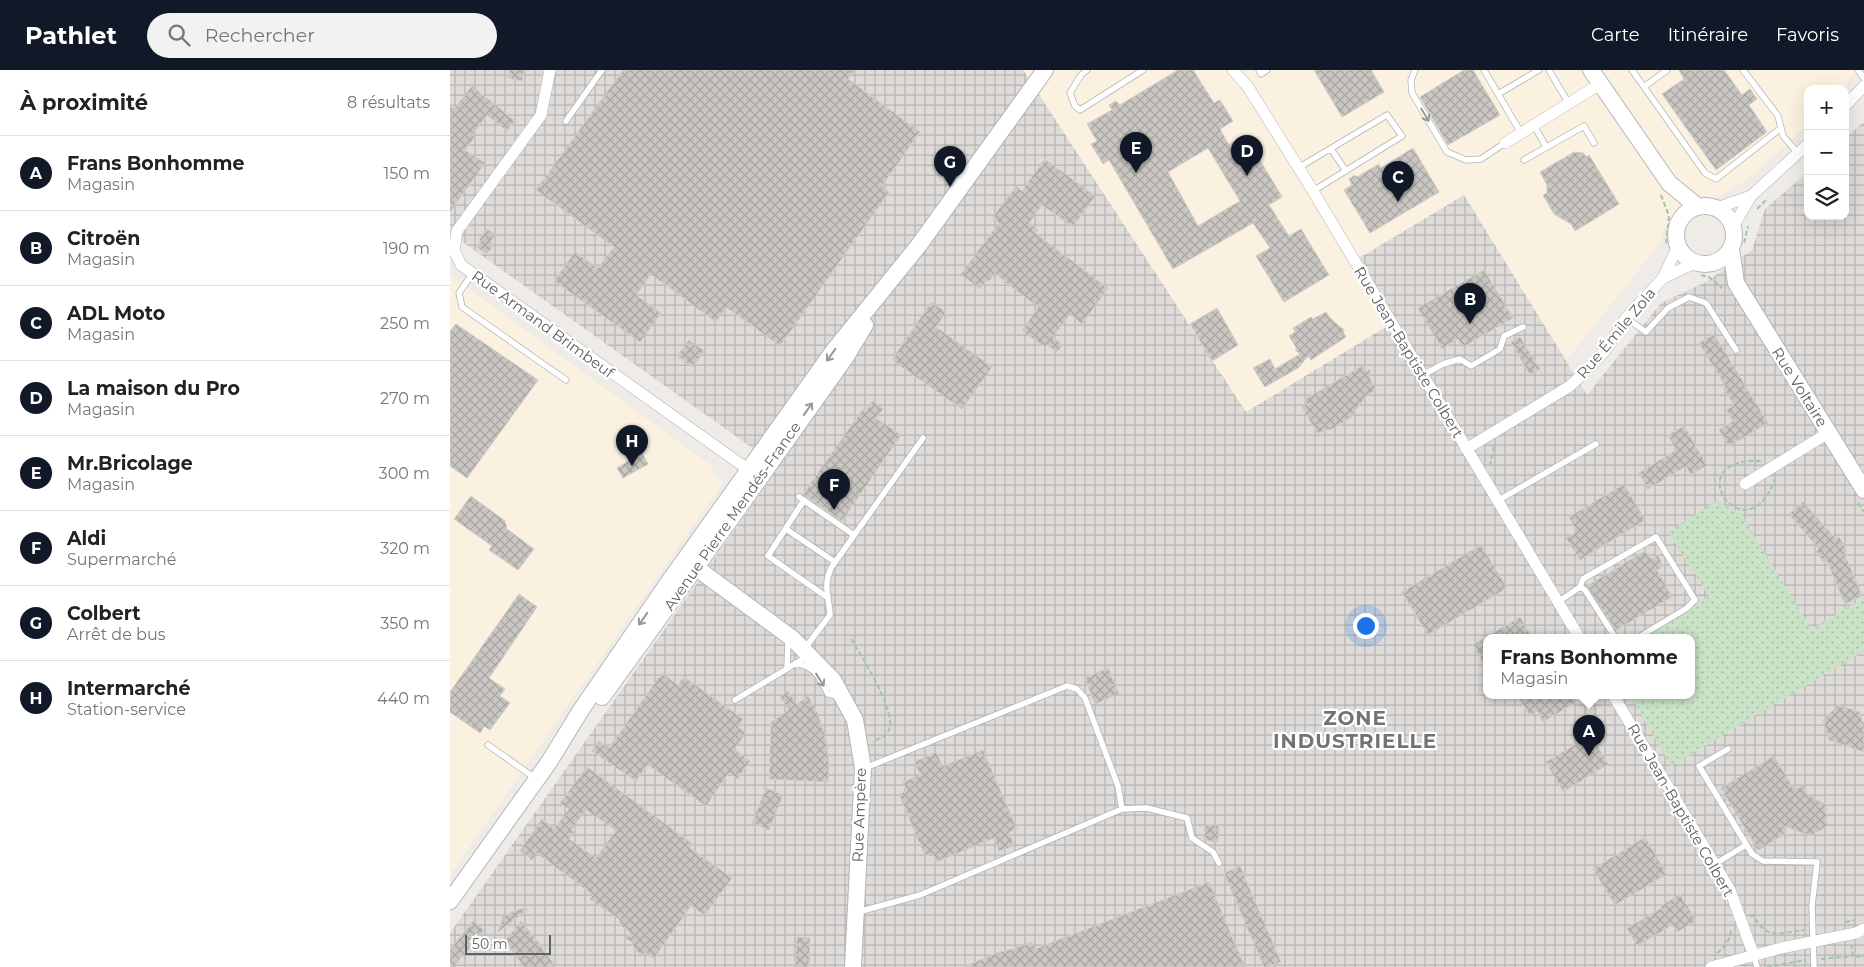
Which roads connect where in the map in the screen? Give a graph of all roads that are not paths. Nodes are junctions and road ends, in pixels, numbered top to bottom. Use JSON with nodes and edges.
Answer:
{"nodes":[{"id":1,"x":550,"y":70,"type":"edge"},
{"id":2,"x":602,"y":70,"type":"edge"},
{"id":3,"x":1087,"y":70,"type":"edge"},
{"id":4,"x":1143,"y":70,"type":"edge"},
{"id":5,"x":1233,"y":70,"type":"edge"},
{"id":6,"x":1259,"y":70,"type":"edge"},
{"id":7,"x":1267,"y":70,"type":"edge"},
{"id":8,"x":1415,"y":70,"type":"edge"},
{"id":9,"x":1484,"y":70,"type":"edge"},
{"id":10,"x":1539,"y":70,"type":"edge"},
{"id":11,"x":1548,"y":70,"type":"edge"},
{"id":12,"x":1591,"y":70,"type":"edge"},
{"id":13,"x":1632,"y":70,"type":"edge"},
{"id":14,"x":1667,"y":70,"type":"edge"},
{"id":15,"x":1743,"y":70,"type":"edge"},
{"id":16,"x":1858,"y":70,"type":"edge"},
{"id":17,"x":1047,"y":71,"type":"edge"},
{"id":18,"x":1864,"y":78,"type":"edge"},
{"id":19,"x":1600,"y":84,"type":"junction"},
{"id":20,"x":1864,"y":86,"type":"edge"},
{"id":21,"x":1644,"y":87,"type":"junction"},
{"id":22,"x":1498,"y":94,"type":"junction"},
{"id":23,"x":1849,"y":102,"type":"edge"},
{"id":24,"x":1569,"y":104,"type":"junction"},
{"id":25,"x":566,"y":121,"type":"dead end"},
{"id":26,"x":1534,"y":125,"type":"junction"},
{"id":27,"x":1781,"y":128,"type":"junction"},
{"id":28,"x":1521,"y":133,"type":"junction"},
{"id":29,"x":1505,"y":143,"type":"joint"},
{"id":30,"x":1594,"y":143,"type":"dead end"},
{"id":31,"x":1546,"y":147,"type":"junction"},
{"id":32,"x":1804,"y":148,"type":"edge"},
{"id":33,"x":1331,"y":149,"type":"junction"},
{"id":34,"x":1798,"y":153,"type":"junction"},
{"id":35,"x":1524,"y":160,"type":"dead end"},
{"id":36,"x":1298,"y":168,"type":"junction"},
{"id":37,"x":1346,"y":171,"type":"junction"},
{"id":38,"x":1665,"y":189,"type":"junction"},
{"id":39,"x":1313,"y":191,"type":"junction"},
{"id":40,"x":1751,"y":196,"type":"junction"},
{"id":41,"x":1698,"y":207,"type":"junction"},
{"id":42,"x":1717,"y":208,"type":"junction"},
{"id":43,"x":1681,"y":220,"type":"junction"},
{"id":44,"x":1741,"y":226,"type":"junction"},
{"id":45,"x":1672,"y":246,"type":"junction"},
{"id":46,"x":1737,"y":249,"type":"junction"},
{"id":47,"x":450,"y":258,"type":"edge"},
{"id":48,"x":461,"y":265,"type":"junction"},
{"id":49,"x":1701,"y":267,"type":"junction"},
{"id":50,"x":472,"y":274,"type":"junction"},
{"id":51,"x":1664,"y":278,"type":"junction"},
{"id":52,"x":1732,"y":289,"type":"junction"},
{"id":53,"x":1626,"y":318,"type":"junction"},
{"id":54,"x":1523,"y":327,"type":"dead end"},
{"id":55,"x":1736,"y":350,"type":"dead end"},
{"id":56,"x":1422,"y":375,"type":"junction"},
{"id":57,"x":566,"y":380,"type":"dead end"},
{"id":58,"x":1828,"y":433,"type":"junction"},
{"id":59,"x":923,"y":438,"type":"dead end"},
{"id":60,"x":1596,"y":444,"type":"dead end"},
{"id":61,"x":1466,"y":449,"type":"junction"},
{"id":62,"x":754,"y":474,"type":"junction"},
{"id":63,"x":1745,"y":484,"type":"dead end"},
{"id":64,"x":1861,"y":497,"type":"edge"},
{"id":65,"x":1497,"y":501,"type":"junction"},
{"id":66,"x":786,"y":529,"type":"junction"},
{"id":67,"x":854,"y":536,"type":"junction"},
{"id":68,"x":835,"y":562,"type":"junction"},
{"id":69,"x":688,"y":568,"type":"junction"},
{"id":70,"x":1580,"y":588,"type":"junction"},
{"id":71,"x":828,"y":598,"type":"junction"},
{"id":72,"x":1558,"y":602,"type":"junction"},
{"id":73,"x":787,"y":634,"type":"junction"},
{"id":74,"x":1577,"y":634,"type":"edge"},
{"id":75,"x":1613,"y":634,"type":"edge"},
{"id":76,"x":1644,"y":634,"type":"edge"},
{"id":77,"x":803,"y":656,"type":"junction"},
{"id":78,"x":787,"y":669,"type":"junction"},
{"id":79,"x":1615,"y":699,"type":"edge"},
{"id":80,"x":735,"y":700,"type":"dead end"},
{"id":81,"x":488,"y":745,"type":"dead end"},
{"id":82,"x":1728,"y":749,"type":"dead end"},
{"id":83,"x":863,"y":768,"type":"junction"},
{"id":84,"x":537,"y":779,"type":"junction"},
{"id":85,"x":1122,"y":809,"type":"junction"},
{"id":86,"x":1746,"y":845,"type":"junction"},
{"id":87,"x":1219,"y":863,"type":"dead end"},
{"id":88,"x":1715,"y":864,"type":"junction"},
{"id":89,"x":450,"y":901,"type":"edge"},
{"id":90,"x":855,"y":913,"type":"junction"},
{"id":91,"x":1859,"y":934,"type":"edge"},
{"id":92,"x":1814,"y":942,"type":"junction"},
{"id":93,"x":1755,"y":961,"type":"edge"},
{"id":94,"x":853,"y":967,"type":"edge"},
{"id":95,"x":1711,"y":967,"type":"edge"},
{"id":96,"x":1814,"y":967,"type":"edge"}],
"edges":[{"from":1,"to":48,"type":"street","name":"Rue Armand Brimbeuf"},
{"from":2,"to":25,"type":"lane"},
{"from":3,"to":4,"type":"lane"},
{"from":5,"to":36,"type":"street","name":"Rue Jean-Baptiste Colbert"},
{"from":6,"to":7,"type":"lane"},
{"from":8,"to":29,"type":"lane","one_way":true},
{"from":9,"to":22,"type":"lane"},
{"from":10,"to":22,"type":"lane"},
{"from":11,"to":24,"type":"lane"},
{"from":12,"to":19,"type":"street"},
{"from":13,"to":21,"type":"lane"},
{"from":14,"to":21,"type":"lane"},
{"from":15,"to":27,"type":"lane"},
{"from":16,"to":18,"type":"lane"},
{"from":17,"to":62,"type":"street","name":"Avenue Pierre Mendés-France"},
{"from":19,"to":24,"type":"street"},
{"from":19,"to":38,"type":"street"},
{"from":20,"to":23,"type":"street"},
{"from":21,"to":27,"type":"lane"},
{"from":22,"to":28,"type":"lane"},
{"from":24,"to":26,"type":"street"},
{"from":26,"to":28,"type":"street"},
{"from":26,"to":31,"type":"lane"},
{"from":27,"to":34,"type":"lane"},
{"from":28,"to":29,"type":"street"},
{"from":30,"to":31,"type":"lane"},
{"from":31,"to":35,"type":"lane"},
{"from":32,"to":34,"type":"street"},
{"from":33,"to":36,"type":"lane"},
{"from":33,"to":37,"type":"lane"},
{"from":33,"to":37,"type":"lane"},
{"from":34,"to":40,"type":"street"},
{"from":36,"to":39,"type":"street","name":"Rue Jean-Baptiste Colbert"},
{"from":37,"to":39,"type":"lane"},
{"from":38,"to":41,"type":"street"},
{"from":38,"to":43,"type":"street"},
{"from":39,"to":56,"type":"street","name":"Rue Jean-Baptiste Colbert"},
{"from":40,"to":42,"type":"street"},
{"from":40,"to":44,"type":"street"},
{"from":41,"to":42,"type":"street"},
{"from":41,"to":43,"type":"street"},
{"from":42,"to":44,"type":"street"},
{"from":43,"to":45,"type":"street"},
{"from":44,"to":46,"type":"street"},
{"from":45,"to":49,"type":"street"},
{"from":45,"to":51,"type":"street","name":"Rue Émile Zola"},
{"from":46,"to":49,"type":"street"},
{"from":46,"to":52,"type":"street","name":"Rue Voltaire"},
{"from":47,"to":48,"type":"street"},
{"from":48,"to":50,"type":"street","name":"Rue Armand Brimbeuf"},
{"from":49,"to":51,"type":"street","name":"Rue Émile Zola"},
{"from":49,"to":52,"type":"street","name":"Rue Voltaire"},
{"from":50,"to":57,"type":"lane"},
{"from":50,"to":62,"type":"street","name":"Rue Armand Brimbeuf"},
{"from":51,"to":53,"type":"street","name":"Rue Émile Zola"},
{"from":52,"to":58,"type":"street","name":"Rue Voltaire"},
{"from":53,"to":55,"type":"lane"},
{"from":53,"to":61,"type":"street","name":"Rue Émile Zola"},
{"from":54,"to":56,"type":"lane"},
{"from":56,"to":61,"type":"street","name":"Rue Jean-Baptiste Colbert"},
{"from":58,"to":63,"type":"street"},
{"from":58,"to":64,"type":"street","name":"Rue Voltaire"},
{"from":59,"to":67,"type":"lane"},
{"from":60,"to":65,"type":"lane"},
{"from":61,"to":65,"type":"street","name":"Rue Jean-Baptiste Colbert"},
{"from":62,"to":69,"type":"street","name":"Avenue Pierre Mendés-France"},
{"from":65,"to":72,"type":"street","name":"Rue Jean-Baptiste Colbert"},
{"from":66,"to":67,"type":"lane"},
{"from":66,"to":68,"type":"lane"},
{"from":66,"to":71,"type":"lane"},
{"from":67,"to":68,"type":"lane"},
{"from":68,"to":71,"type":"lane"},
{"from":69,"to":73,"type":"street","name":"Rue Ampère"},
{"from":69,"to":84,"type":"street","name":"Avenue Pierre Mendés-France"},
{"from":70,"to":72,"type":"lane"},
{"from":70,"to":75,"type":"lane"},
{"from":70,"to":76,"type":"lane"},
{"from":71,"to":77,"type":"lane"},
{"from":72,"to":74,"type":"street","name":"Rue Jean-Baptiste Colbert"},
{"from":73,"to":77,"type":"street","name":"Rue Ampère"},
{"from":73,"to":78,"type":"lane"},
{"from":77,"to":78,"type":"lane"},
{"from":77,"to":83,"type":"street","name":"Rue Ampère"},
{"from":78,"to":80,"type":"lane"},
{"from":79,"to":88,"type":"street","name":"Rue Jean-Baptiste Colbert"},
{"from":81,"to":84,"type":"lane"},
{"from":82,"to":86,"type":"lane"},
{"from":83,"to":85,"type":"lane"},
{"from":83,"to":90,"type":"street","name":"Rue Ampère"},
{"from":84,"to":89,"type":"street","name":"Avenue Pierre Mendés-France"},
{"from":85,"to":87,"type":"lane"},
{"from":85,"to":90,"type":"lane"},
{"from":86,"to":88,"type":"lane"},
{"from":86,"to":92,"type":"lane"},
{"from":88,"to":93,"type":"street","name":"Rue Jean-Baptiste Colbert"},
{"from":90,"to":94,"type":"street","name":"Rue Ampère"},
{"from":91,"to":92,"type":"street"},
{"from":92,"to":93,"type":"street"},
{"from":92,"to":96,"type":"lane"},
{"from":93,"to":95,"type":"street"}]}
